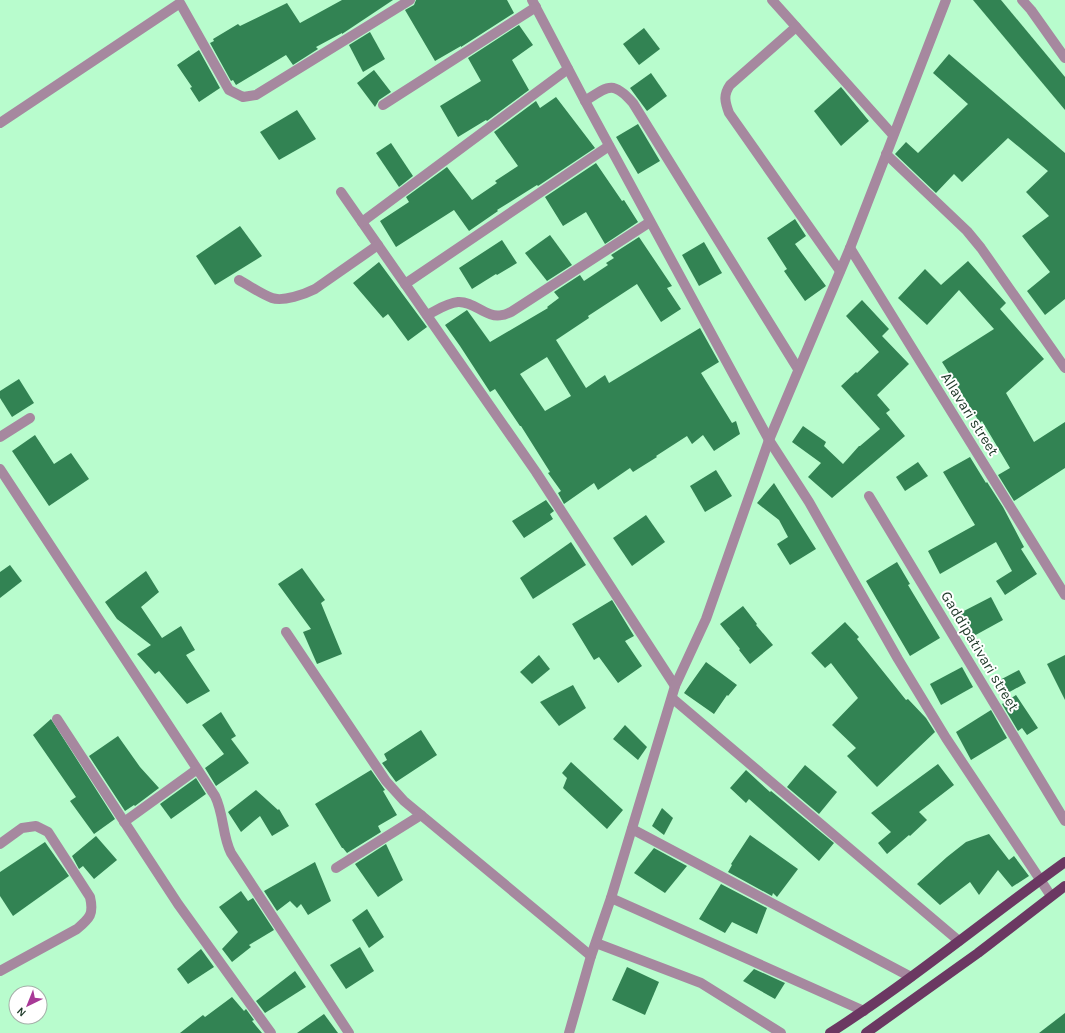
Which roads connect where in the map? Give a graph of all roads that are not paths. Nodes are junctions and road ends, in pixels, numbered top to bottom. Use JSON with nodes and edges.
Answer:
{"nodes":[{"id":1,"x":410,"y":0,"type":"edge"},
{"id":2,"x":772,"y":0,"type":"edge"},
{"id":3,"x":946,"y":0,"type":"edge"},
{"id":4,"x":1022,"y":0,"type":"edge"},
{"id":5,"x":534,"y":3,"type":"edge"},
{"id":6,"x":796,"y":27,"type":"junction"},
{"id":7,"x":1065,"y":58,"type":"edge"},
{"id":8,"x":568,"y":69,"type":"junction"},
{"id":9,"x":585,"y":101,"type":"junction"},
{"id":10,"x":383,"y":105,"type":"dead end"},
{"id":11,"x":0,"y":123,"type":"edge"},
{"id":12,"x":893,"y":135,"type":"junction"},
{"id":13,"x":609,"y":146,"type":"junction"},
{"id":14,"x":886,"y":154,"type":"junction"},
{"id":15,"x":341,"y":192,"type":"dead end"},
{"id":16,"x":362,"y":222,"type":"junction"},
{"id":17,"x":650,"y":222,"type":"junction"},
{"id":18,"x":378,"y":245,"type":"junction"},
{"id":19,"x":850,"y":248,"type":"junction"},
{"id":20,"x":840,"y":271,"type":"junction"},
{"id":21,"x":239,"y":280,"type":"dead end"},
{"id":22,"x":405,"y":284,"type":"junction"},
{"id":23,"x":427,"y":315,"type":"junction"},
{"id":24,"x":1065,"y":368,"type":"edge"},
{"id":25,"x":798,"y":369,"type":"junction"},
{"id":26,"x":30,"y":418,"type":"dead end"},
{"id":27,"x":0,"y":437,"type":"edge"},
{"id":28,"x":769,"y":440,"type":"junction"},
{"id":29,"x":0,"y":469,"type":"edge"},
{"id":30,"x":869,"y":496,"type":"dead end"},
{"id":31,"x":1065,"y":595,"type":"edge"},
{"id":32,"x":286,"y":632,"type":"dead end"},
{"id":33,"x":675,"y":686,"type":"junction"},
{"id":34,"x":672,"y":698,"type":"junction"},
{"id":35,"x":57,"y":720,"type":"dead end"},
{"id":36,"x":196,"y":770,"type":"junction"},
{"id":37,"x":421,"y":815,"type":"junction"},
{"id":38,"x":1065,"y":821,"type":"edge"},
{"id":39,"x":124,"y":822,"type":"junction"},
{"id":40,"x":632,"y":829,"type":"junction"},
{"id":41,"x":0,"y":844,"type":"edge"},
{"id":42,"x":1065,"y":862,"type":"edge"},
{"id":43,"x":336,"y":868,"type":"dead end"},
{"id":44,"x":1040,"y":880,"type":"junction"},
{"id":45,"x":1065,"y":886,"type":"edge"},
{"id":46,"x":1051,"y":896,"type":"junction"},
{"id":47,"x":611,"y":898,"type":"junction"},
{"id":48,"x":596,"y":942,"type":"junction"},
{"id":49,"x":959,"y":942,"type":"junction"},
{"id":50,"x":591,"y":956,"type":"junction"},
{"id":51,"x":0,"y":971,"type":"edge"},
{"id":52,"x":912,"y":977,"type":"junction"},
{"id":53,"x":864,"y":1011,"type":"junction"},
{"id":54,"x":271,"y":1033,"type":"edge"},
{"id":55,"x":349,"y":1033,"type":"edge"},
{"id":56,"x":569,"y":1033,"type":"edge"},
{"id":57,"x":781,"y":1033,"type":"edge"},
{"id":58,"x":830,"y":1033,"type":"edge"},
{"id":59,"x":866,"y":1033,"type":"edge"}],
"edges":[{"from":1,"to":11,"type":"street"},
{"from":2,"to":6,"type":"street"},
{"from":3,"to":12,"type":"street"},
{"from":4,"to":7,"type":"street"},
{"from":5,"to":8,"type":"street"},
{"from":5,"to":10,"type":"street"},
{"from":6,"to":12,"type":"street"},
{"from":6,"to":20,"type":"street"},
{"from":8,"to":9,"type":"street"},
{"from":8,"to":16,"type":"street"},
{"from":9,"to":13,"type":"street"},
{"from":9,"to":25,"type":"street"},
{"from":12,"to":14,"type":"street"},
{"from":13,"to":17,"type":"street"},
{"from":13,"to":22,"type":"street"},
{"from":14,"to":19,"type":"street"},
{"from":14,"to":24,"type":"street"},
{"from":15,"to":16,"type":"street"},
{"from":16,"to":18,"type":"street"},
{"from":17,"to":23,"type":"street"},
{"from":17,"to":28,"type":"street"},
{"from":18,"to":21,"type":"street"},
{"from":18,"to":22,"type":"street"},
{"from":19,"to":20,"type":"street"},
{"from":19,"to":31,"type":"street","name":"Allavari street"},
{"from":20,"to":25,"type":"street"},
{"from":22,"to":23,"type":"street"},
{"from":23,"to":33,"type":"street"},
{"from":25,"to":28,"type":"street"},
{"from":26,"to":27,"type":"street"},
{"from":28,"to":33,"type":"street"},
{"from":28,"to":44,"type":"street"},
{"from":29,"to":36,"type":"street"},
{"from":30,"to":38,"type":"street","name":"Gaddipativari street"},
{"from":32,"to":37,"type":"street"},
{"from":33,"to":34,"type":"street"},
{"from":34,"to":40,"type":"street"},
{"from":34,"to":49,"type":"street"},
{"from":35,"to":39,"type":"street"},
{"from":36,"to":39,"type":"street"},
{"from":36,"to":55,"type":"street"},
{"from":37,"to":43,"type":"street"},
{"from":37,"to":50,"type":"street"},
{"from":39,"to":54,"type":"street"},
{"from":40,"to":47,"type":"street"},
{"from":40,"to":52,"type":"street"},
{"from":41,"to":51,"type":"street"},
{"from":42,"to":44,"type":"main road"},
{"from":44,"to":46,"type":"street"},
{"from":44,"to":49,"type":"main road"},
{"from":45,"to":46,"type":"main road"},
{"from":46,"to":59,"type":"main road"},
{"from":47,"to":48,"type":"street"},
{"from":47,"to":53,"type":"street"},
{"from":48,"to":50,"type":"street"},
{"from":48,"to":57,"type":"street"},
{"from":49,"to":52,"type":"main road"},
{"from":50,"to":56,"type":"street"},
{"from":52,"to":53,"type":"main road"},
{"from":53,"to":58,"type":"main road"}]}
